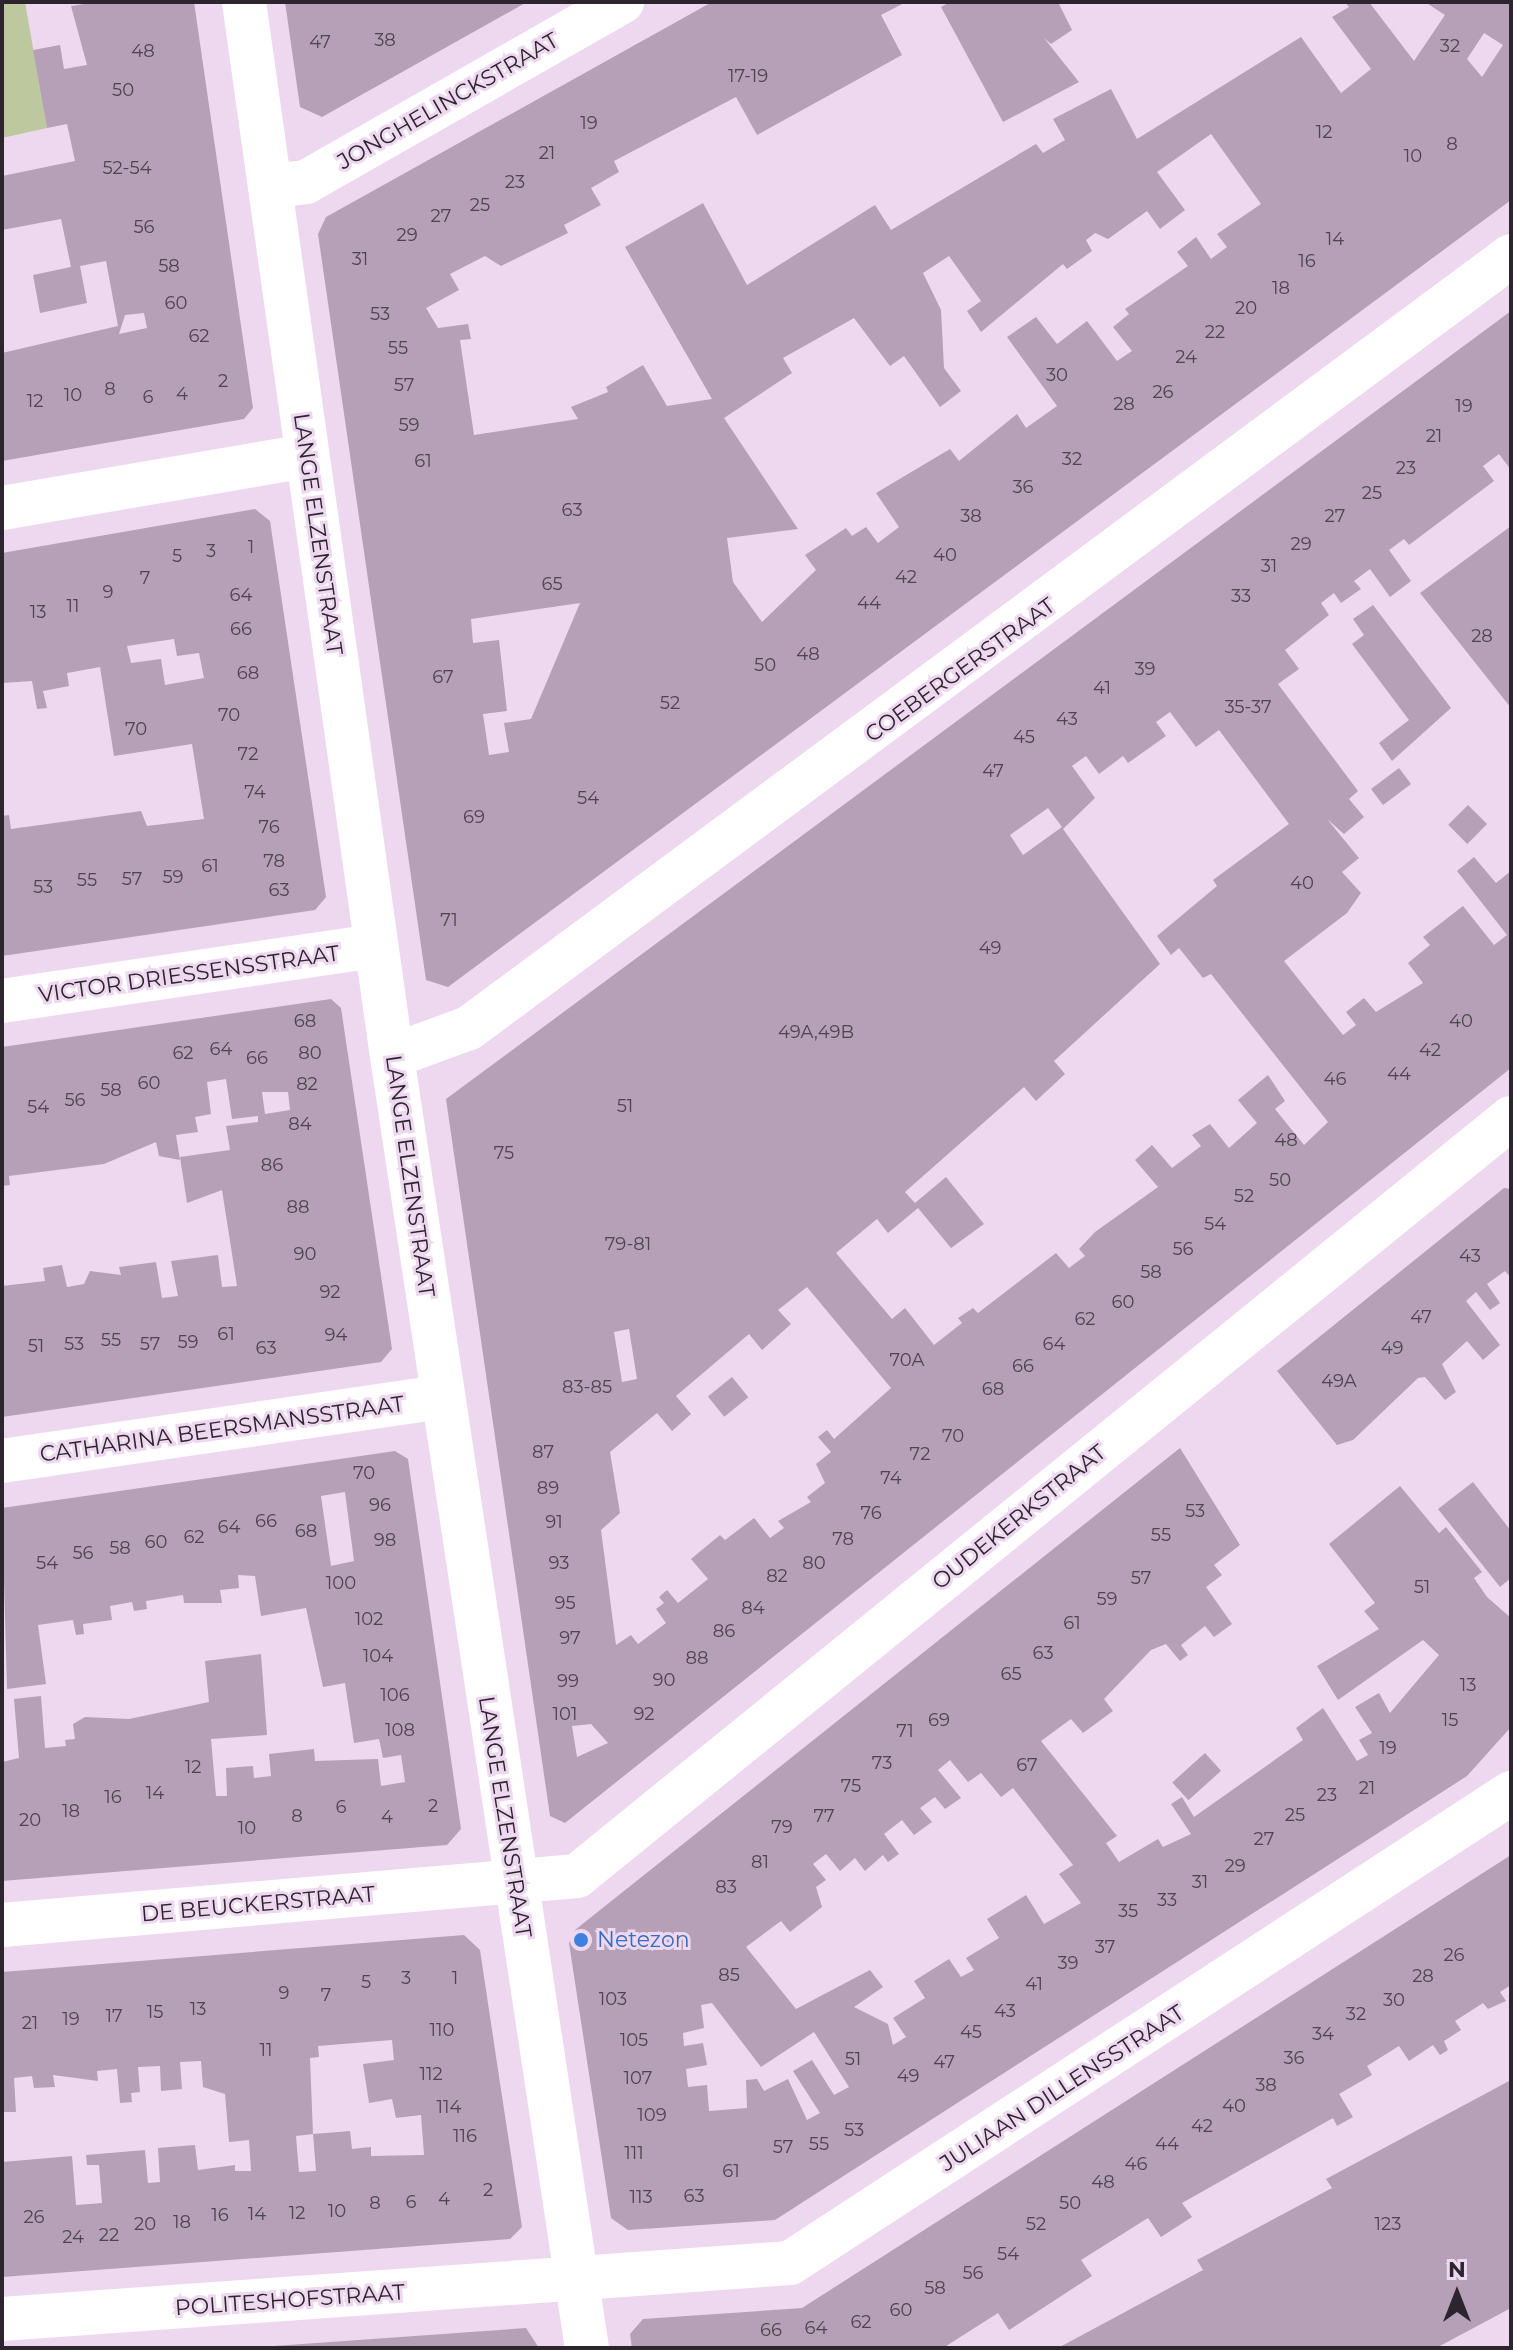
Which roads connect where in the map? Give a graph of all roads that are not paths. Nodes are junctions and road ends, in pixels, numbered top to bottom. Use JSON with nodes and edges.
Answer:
{"nodes":[{"id":1,"x":244,"y":2,"type":"edge"},
{"id":2,"x":622,"y":2,"type":"edge"},
{"id":3,"x":270,"y":186,"type":"junction"},
{"id":4,"x":1511,"y":256,"type":"edge"},
{"id":5,"x":307,"y":456,"type":"junction"},
{"id":6,"x":2,"y":508,"type":"edge"},
{"id":7,"x":376,"y":946,"type":"junction"},
{"id":8,"x":2,"y":1001,"type":"edge"},
{"id":9,"x":392,"y":1056,"type":"junction"},
{"id":10,"x":1511,"y":1118,"type":"edge"},
{"id":11,"x":443,"y":1397,"type":"junction"},
{"id":12,"x":2,"y":1461,"type":"edge"},
{"id":13,"x":1511,"y":1793,"type":"edge"},
{"id":14,"x":514,"y":1883,"type":"junction"},
{"id":15,"x":2,"y":1925,"type":"edge"},
{"id":16,"x":578,"y":2282,"type":"junction"},
{"id":17,"x":2,"y":2319,"type":"edge"},
{"id":18,"x":587,"y":2348,"type":"edge"}],
"edges":[{"from":1,"to":3,"type":"street","name":"LANGE ELZENSTRAAT"},
{"from":2,"to":3,"type":"street","name":"JONGHELINCKSTRAAT"},
{"from":3,"to":5,"type":"street","name":"LANGE ELZENSTRAAT"},
{"from":4,"to":9,"type":"street","name":"COEBERGERSTRAAT"},
{"from":5,"to":6,"type":"street"},
{"from":5,"to":7,"type":"street","name":"LANGE ELZENSTRAAT"},
{"from":7,"to":8,"type":"street","name":"VICTOR DRIESSENSSTRAAT"},
{"from":7,"to":9,"type":"street","name":"LANGE ELZENSTRAAT"},
{"from":9,"to":11,"type":"street","name":"LANGE ELZENSTRAAT"},
{"from":10,"to":14,"type":"street","name":"OUDEKERKSTRAAT"},
{"from":11,"to":12,"type":"street","name":"CATHARINA BEERSMANSSTRAAT"},
{"from":11,"to":14,"type":"street","name":"LANGE ELZENSTRAAT"},
{"from":13,"to":16,"type":"street","name":"JULIAAN DILLENSSTRAAT"},
{"from":14,"to":15,"type":"street","name":"DE BEUCKERSTRAAT"},
{"from":14,"to":16,"type":"street","name":"LANGE ELZENSTRAAT"},
{"from":16,"to":17,"type":"street","name":"POLITESHOFSTRAAT"},
{"from":16,"to":18,"type":"street","name":"LANGE ELZENSTRAAT"}]}
